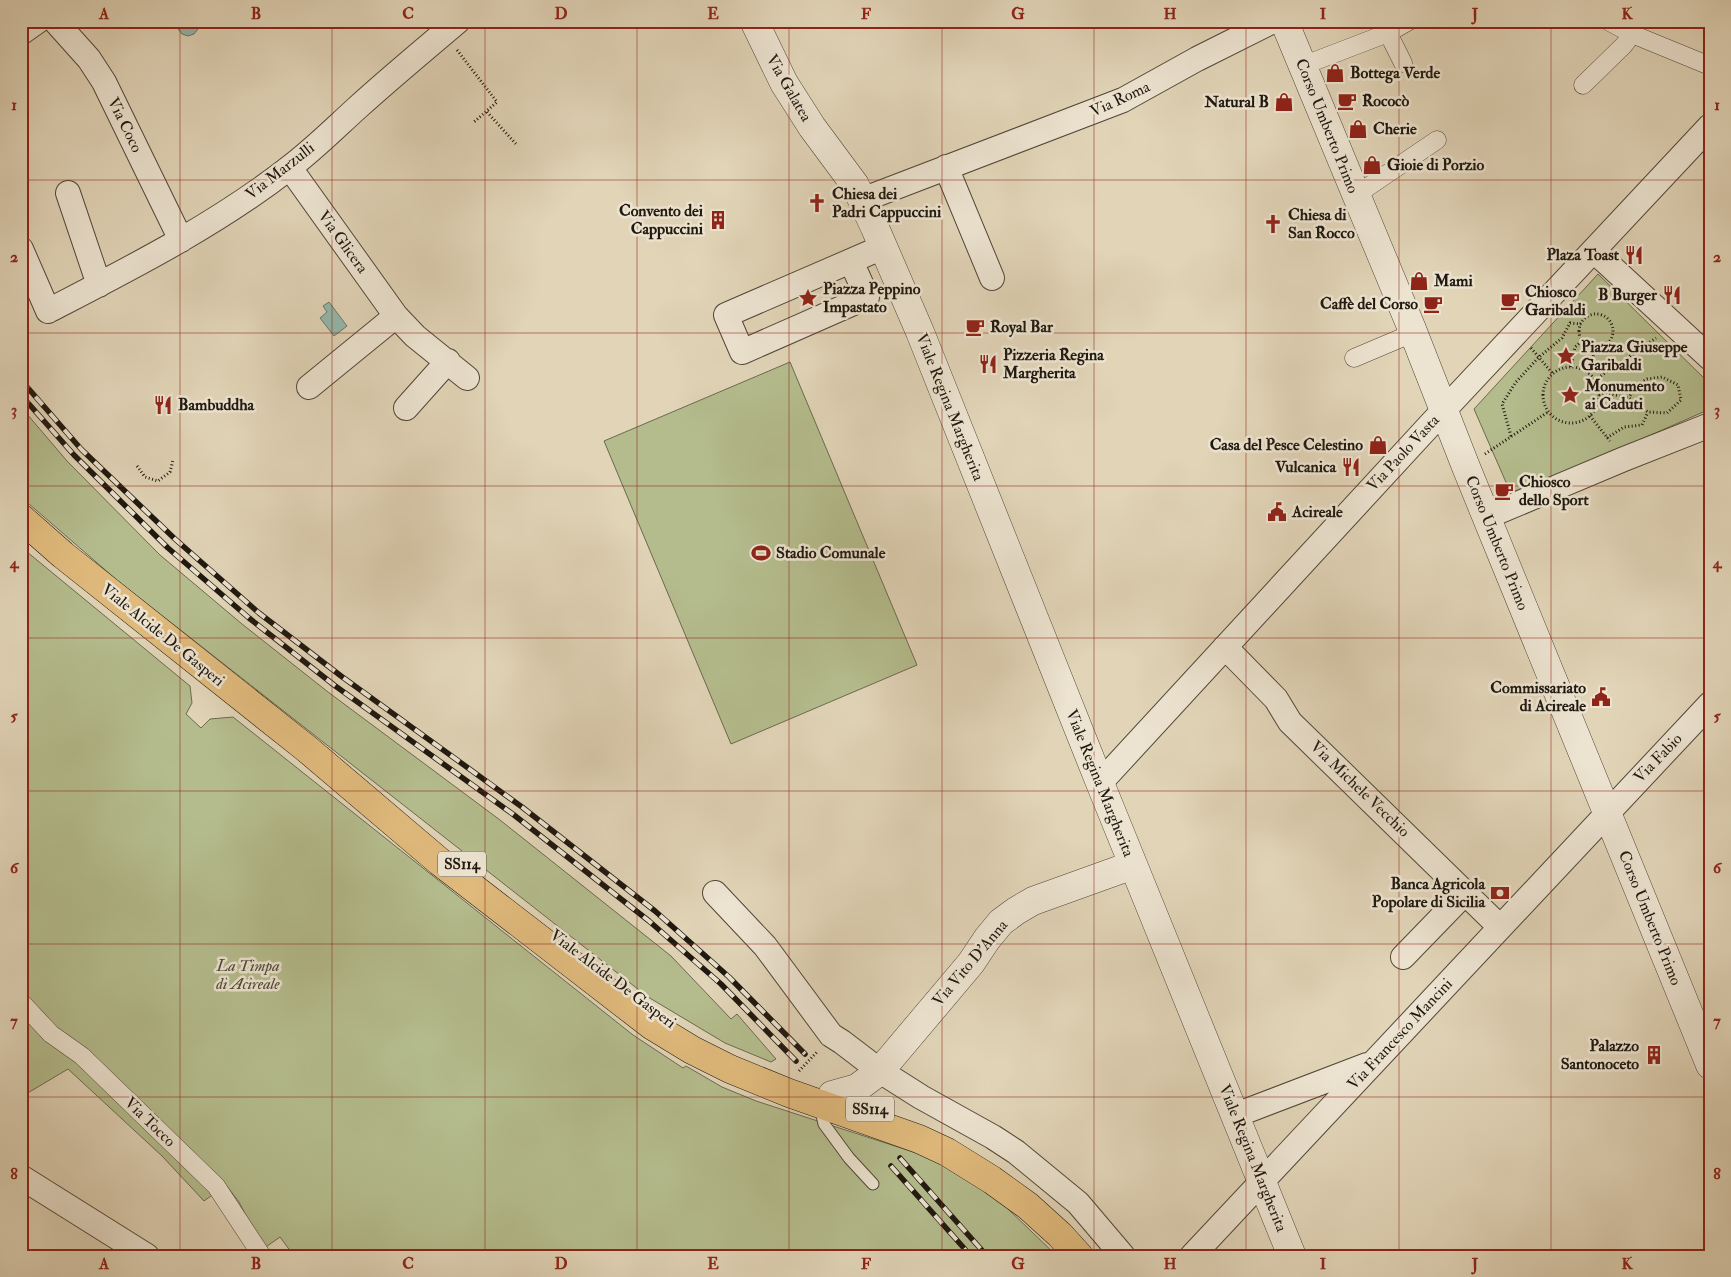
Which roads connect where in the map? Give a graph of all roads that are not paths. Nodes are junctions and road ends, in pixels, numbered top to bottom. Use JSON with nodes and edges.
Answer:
{"nodes":[{"id":1,"x":38,"y":21,"type":"edge"},
{"id":2,"x":55,"y":21,"type":"edge"},
{"id":3,"x":754,"y":21,"type":"edge"},
{"id":4,"x":1273,"y":21,"type":"edge"},
{"id":5,"x":1284,"y":21,"type":"edge"},
{"id":6,"x":1409,"y":21,"type":"edge"},
{"id":7,"x":1608,"y":21,"type":"edge"},
{"id":8,"x":451,"y":27,"type":"edge"},
{"id":9,"x":21,"y":33,"type":"edge"},
{"id":10,"x":1388,"y":33,"type":"junction"},
{"id":11,"x":1632,"y":34,"type":"junction"},
{"id":12,"x":1403,"y":63,"type":"dead end"},
{"id":13,"x":1302,"y":66,"type":"junction"},
{"id":14,"x":1710,"y":66,"type":"edge"},
{"id":15,"x":1583,"y":85,"type":"dead end"},
{"id":16,"x":1710,"y":126,"type":"edge"},
{"id":17,"x":1437,"y":140,"type":"dead end"},
{"id":18,"x":953,"y":165,"type":"junction"},
{"id":19,"x":290,"y":168,"type":"junction"},
{"id":20,"x":68,"y":193,"type":"dead end"},
{"id":21,"x":1356,"y":195,"type":"junction"},
{"id":22,"x":862,"y":200,"type":"junction"},
{"id":23,"x":181,"y":240,"type":"junction"},
{"id":24,"x":883,"y":247,"type":"junction"},
{"id":25,"x":21,"y":249,"type":"edge"},
{"id":26,"x":1594,"y":251,"type":"junction"},
{"id":27,"x":851,"y":261,"type":"junction"},
{"id":28,"x":992,"y":278,"type":"dead end"},
{"id":29,"x":99,"y":285,"type":"junction"},
{"id":30,"x":396,"y":316,"type":"junction"},
{"id":31,"x":1413,"y":333,"type":"junction"},
{"id":32,"x":1354,"y":358,"type":"dead end"},
{"id":33,"x":1710,"y":358,"type":"edge"},
{"id":34,"x":448,"y":361,"type":"junction"},
{"id":35,"x":468,"y":378,"type":"dead end"},
{"id":36,"x":309,"y":387,"type":"dead end"},
{"id":37,"x":406,"y":408,"type":"dead end"},
{"id":38,"x":1443,"y":410,"type":"junction"},
{"id":39,"x":1710,"y":425,"type":"edge"},
{"id":40,"x":1486,"y":517,"type":"junction"},
{"id":41,"x":21,"y":518,"type":"edge"},
{"id":42,"x":1226,"y":646,"type":"junction"},
{"id":43,"x":1710,"y":704,"type":"edge"},
{"id":44,"x":1100,"y":783,"type":"junction"},
{"id":45,"x":1607,"y":813,"type":"junction"},
{"id":46,"x":1133,"y":864,"type":"junction"},
{"id":47,"x":715,"y":892,"type":"dead end"},
{"id":48,"x":1466,"y":892,"type":"junction"},
{"id":49,"x":1500,"y":927,"type":"junction"},
{"id":50,"x":1403,"y":957,"type":"dead end"},
{"id":51,"x":616,"y":991,"type":"junction"},
{"id":52,"x":21,"y":1002,"type":"edge"},
{"id":53,"x":1373,"y":1062,"type":"junction"},
{"id":54,"x":1710,"y":1065,"type":"edge"},
{"id":55,"x":880,"y":1071,"type":"junction"},
{"id":56,"x":826,"y":1100,"type":"junction"},
{"id":57,"x":1236,"y":1115,"type":"junction"},
{"id":58,"x":21,"y":1177,"type":"edge"},
{"id":59,"x":1262,"y":1181,"type":"junction"},
{"id":60,"x":873,"y":1184,"type":"dead end"},
{"id":61,"x":147,"y":1256,"type":"edge"},
{"id":62,"x":262,"y":1256,"type":"edge"},
{"id":63,"x":1079,"y":1256,"type":"edge"},
{"id":64,"x":1096,"y":1256,"type":"edge"},
{"id":65,"x":1123,"y":1256,"type":"edge"},
{"id":66,"x":1192,"y":1256,"type":"edge"},
{"id":67,"x":1292,"y":1256,"type":"edge"}],
"edges":[{"from":1,"to":9,"type":"street"},
{"from":2,"to":23,"type":"street","name":"Via Coco"},
{"from":3,"to":22,"type":"street","name":"Via Galatea"},
{"from":4,"to":18,"type":"street","name":"Via Roma"},
{"from":5,"to":13,"type":"street","name":"Corso Umberto Primo"},
{"from":6,"to":10,"type":"street"},
{"from":7,"to":11,"type":"street"},
{"from":8,"to":19,"type":"street","name":"Via Marzulli"},
{"from":10,"to":12,"type":"street"},
{"from":10,"to":13,"type":"street"},
{"from":11,"to":14,"type":"street"},
{"from":11,"to":15,"type":"street"},
{"from":13,"to":21,"type":"street","name":"Corso Umberto Primo"},
{"from":16,"to":26,"type":"street","name":"Via Paolo Vasta"},
{"from":17,"to":21,"type":"street"},
{"from":18,"to":22,"type":"street","name":"Via Roma"},
{"from":18,"to":28,"type":"street"},
{"from":19,"to":23,"type":"street","name":"Via Marzulli"},
{"from":19,"to":30,"type":"street","name":"Via Glicera"},
{"from":20,"to":29,"type":"street"},
{"from":21,"to":31,"type":"street","name":"Corso Umberto Primo"},
{"from":22,"to":24,"type":"street","name":"Viale Regina Margherita"},
{"from":23,"to":29,"type":"street","name":"Via Marzulli"},
{"from":24,"to":27,"type":"street"},
{"from":24,"to":44,"type":"street","name":"Viale Regina Margherita"},
{"from":25,"to":29,"type":"street","name":"Via Marzulli"},
{"from":26,"to":33,"type":"street"},
{"from":26,"to":38,"type":"street","name":"Via Paolo Vasta"},
{"from":27,"to":27,"type":"street"},
{"from":30,"to":34,"type":"street","name":"Via Glicera"},
{"from":30,"to":36,"type":"street"},
{"from":31,"to":32,"type":"street"},
{"from":31,"to":38,"type":"street","name":"Corso Umberto Primo"},
{"from":34,"to":35,"type":"street","name":"Via Glicera"},
{"from":34,"to":37,"type":"street"},
{"from":38,"to":40,"type":"street","name":"Corso Umberto Primo"},
{"from":38,"to":42,"type":"street","name":"Via Paolo Vasta"},
{"from":39,"to":40,"type":"street"},
{"from":40,"to":45,"type":"street","name":"Corso Umberto Primo"},
{"from":41,"to":51,"type":"main road","name":"Viale Alcide De Gasperi","number":"SS114"},
{"from":42,"to":44,"type":"street","name":"Via Paolo Vasta"},
{"from":42,"to":48,"type":"street","name":"Via Michele Vecchio"},
{"from":43,"to":45,"type":"street","name":"Via Fabio"},
{"from":44,"to":46,"type":"street","name":"Viale Regina Margherita"},
{"from":45,"to":49,"type":"street","name":"Via Francesco Mancini"},
{"from":45,"to":54,"type":"street","name":"Corso Umberto Primo"},
{"from":46,"to":55,"type":"street","name":"Via Vito D'Anna"},
{"from":46,"to":57,"type":"street","name":"Viale Regina Margherita"},
{"from":47,"to":55,"type":"street"},
{"from":48,"to":49,"type":"street","name":"Via Michele Vecchio"},
{"from":48,"to":50,"type":"street"},
{"from":49,"to":53,"type":"street","name":"Via Francesco Mancini"},
{"from":51,"to":56,"type":"main road","name":"Viale Alcide De Gasperi","number":"SS114"},
{"from":51,"to":56,"type":"main road","name":"Viale Alcide De Gasperi","number":"SS114"},
{"from":52,"to":62,"type":"street","name":"Via Tocco"},
{"from":53,"to":57,"type":"street"},
{"from":53,"to":59,"type":"street","name":"Via Francesco Mancini"},
{"from":55,"to":56,"type":"street","name":"Via Vito D'Anna"},
{"from":55,"to":65,"type":"street"},
{"from":56,"to":60,"type":"lane"},
{"from":56,"to":63,"type":"main road","name":"Viale Alcide De Gasperi","number":"SS114"},
{"from":56,"to":64,"type":"main road","name":"Viale Alcide De Gasperi","number":"SS114"},
{"from":57,"to":59,"type":"street","name":"Viale Regina Margherita"},
{"from":58,"to":61,"type":"street"},
{"from":59,"to":66,"type":"street","name":"Via Francesco Mancini"},
{"from":59,"to":67,"type":"street","name":"Viale Regina Margherita"}]}
